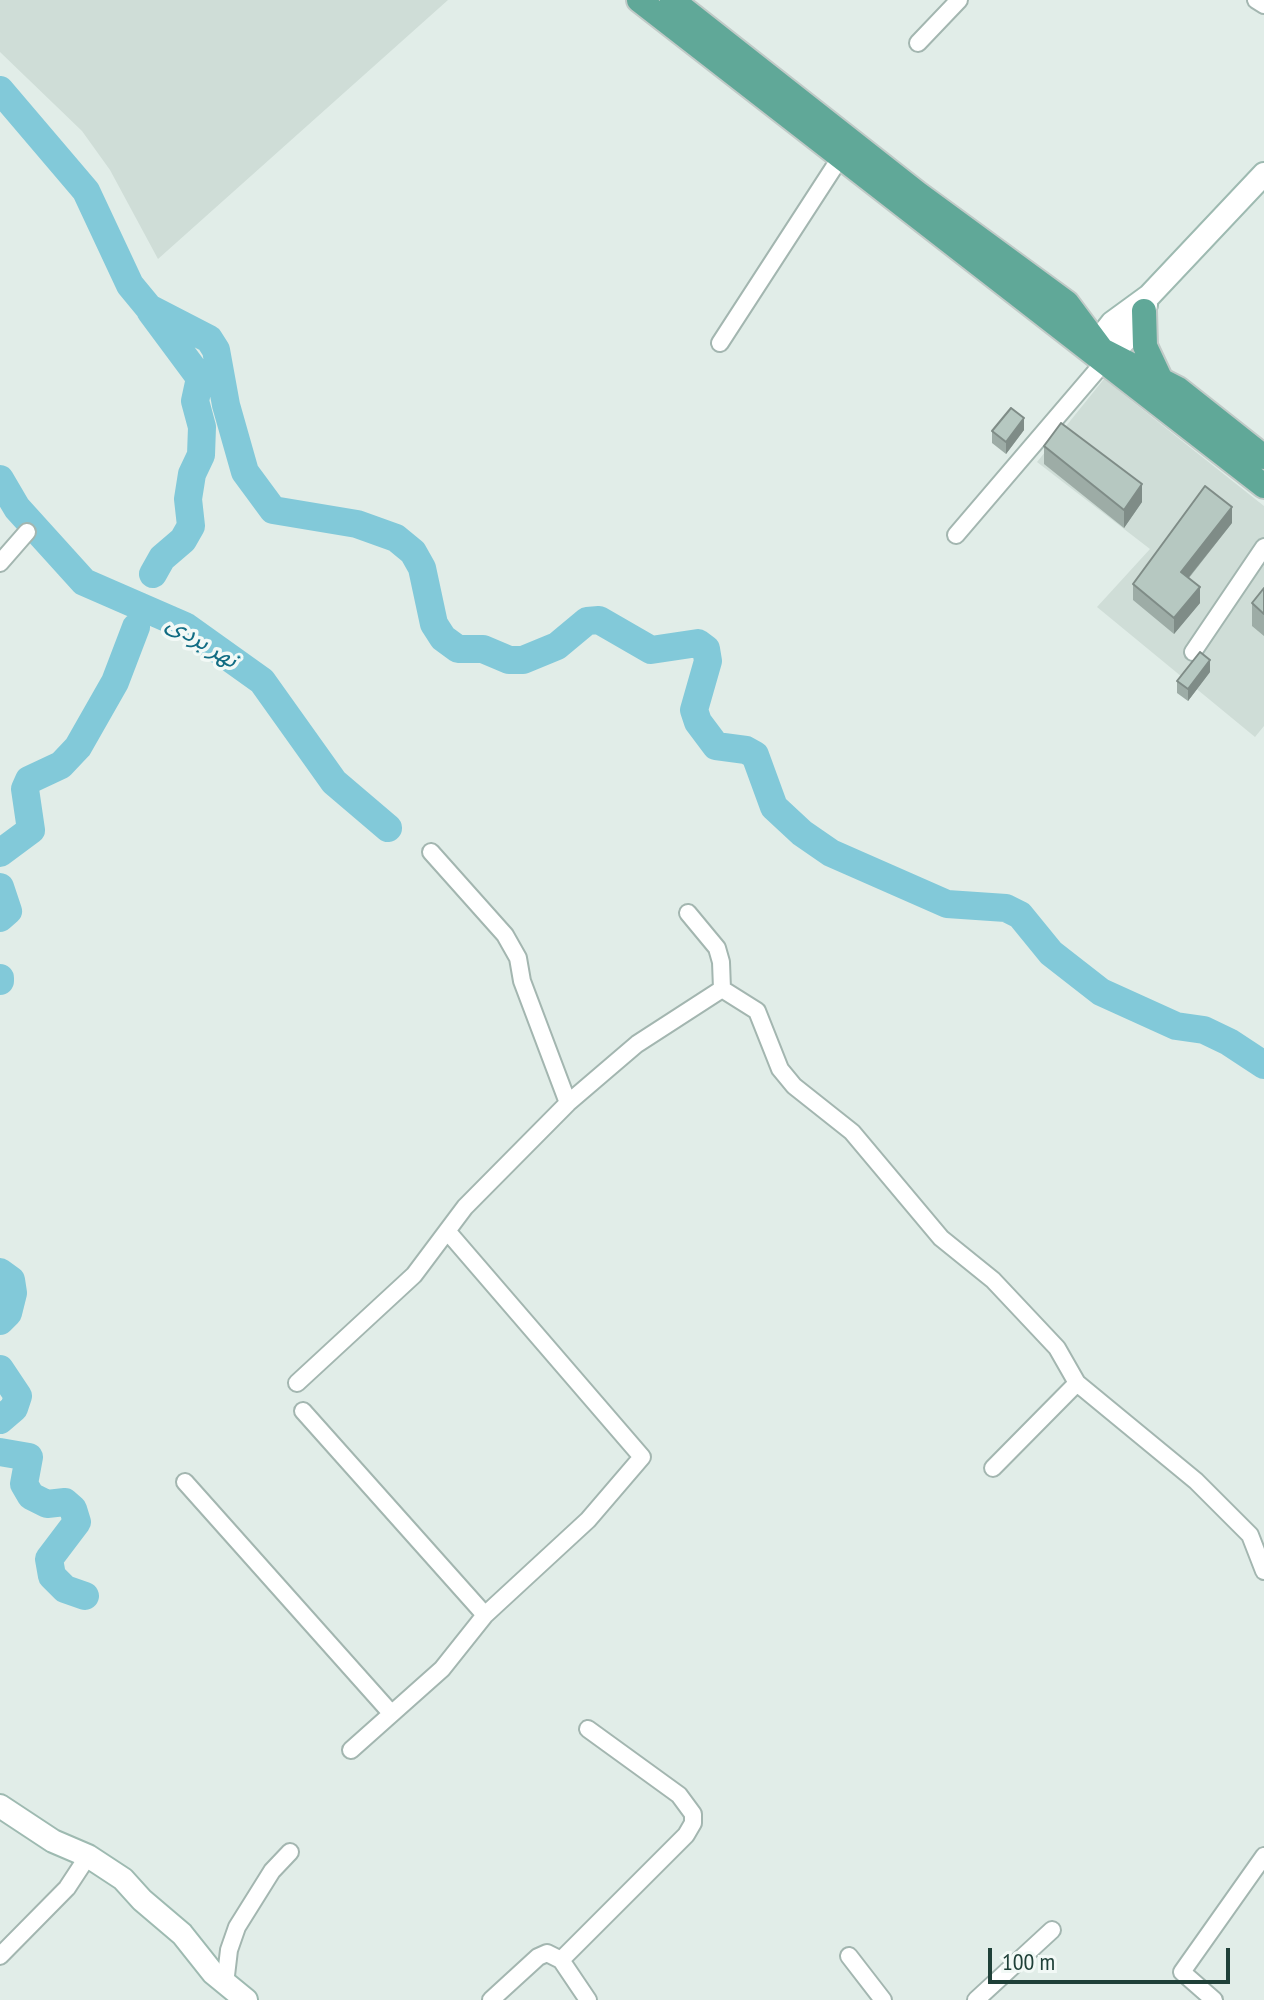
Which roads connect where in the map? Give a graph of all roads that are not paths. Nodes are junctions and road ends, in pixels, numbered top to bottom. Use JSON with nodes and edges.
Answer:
{"nodes":[{"id":1,"x":639,"y":0,"type":"edge"},
{"id":2,"x":672,"y":0,"type":"edge"},
{"id":3,"x":959,"y":0,"type":"edge"},
{"id":4,"x":1256,"y":0,"type":"edge"},
{"id":5,"x":1264,"y":5,"type":"edge"},
{"id":6,"x":918,"y":43,"type":"dead end"},
{"id":7,"x":760,"y":84,"type":"junction"},
{"id":8,"x":840,"y":158,"type":"junction"},
{"id":9,"x":1264,"y":174,"type":"edge"},
{"id":10,"x":1028,"y":288,"type":"junction"},
{"id":11,"x":1146,"y":304,"type":"junction"},
{"id":12,"x":720,"y":343,"type":"dead end"},
{"id":13,"x":1100,"y":353,"type":"junction"},
{"id":14,"x":1160,"y":378,"type":"junction"},
{"id":15,"x":1264,"y":457,"type":"edge"},
{"id":16,"x":1264,"y":486,"type":"edge"},
{"id":17,"x":27,"y":532,"type":"dead end"},
{"id":18,"x":956,"y":535,"type":"dead end"},
{"id":19,"x":1264,"y":547,"type":"edge"},
{"id":20,"x":0,"y":563,"type":"edge"},
{"id":21,"x":1193,"y":652,"type":"dead end"},
{"id":22,"x":431,"y":852,"type":"dead end"},
{"id":23,"x":688,"y":913,"type":"dead end"},
{"id":24,"x":722,"y":989,"type":"junction"},
{"id":25,"x":568,"y":1103,"type":"junction"},
{"id":26,"x":448,"y":1232,"type":"junction"},
{"id":27,"x":297,"y":1383,"type":"dead end"},
{"id":28,"x":1077,"y":1383,"type":"junction"},
{"id":29,"x":303,"y":1411,"type":"dead end"},
{"id":30,"x":993,"y":1468,"type":"dead end"},
{"id":31,"x":185,"y":1482,"type":"dead end"},
{"id":32,"x":1261,"y":1550,"type":"edge"},
{"id":33,"x":1264,"y":1571,"type":"edge"},
{"id":34,"x":485,"y":1615,"type":"junction"},
{"id":35,"x":391,"y":1713,"type":"junction"},
{"id":36,"x":588,"y":1729,"type":"dead end"},
{"id":37,"x":351,"y":1750,"type":"dead end"},
{"id":38,"x":0,"y":1806,"type":"edge"},
{"id":39,"x":290,"y":1852,"type":"dead end"},
{"id":40,"x":88,"y":1856,"type":"junction"},
{"id":41,"x":1264,"y":1856,"type":"edge"},
{"id":42,"x":1052,"y":1930,"type":"dead end"},
{"id":43,"x":0,"y":1956,"type":"edge"},
{"id":44,"x":849,"y":1956,"type":"dead end"},
{"id":45,"x":561,"y":1960,"type":"junction"},
{"id":46,"x":225,"y":1984,"type":"junction"},
{"id":47,"x":246,"y":2000,"type":"edge"},
{"id":48,"x":491,"y":2000,"type":"edge"},
{"id":49,"x":588,"y":2000,"type":"edge"},
{"id":50,"x":883,"y":2000,"type":"edge"},
{"id":51,"x":976,"y":2000,"type":"edge"},
{"id":52,"x":1214,"y":2000,"type":"edge"}],
"edges":[{"from":1,"to":7,"type":"main road"},
{"from":2,"to":7,"type":"main road"},
{"from":3,"to":6,"type":"street"},
{"from":4,"to":5,"type":"street"},
{"from":7,"to":8,"type":"main road"},
{"from":7,"to":10,"type":"main road"},
{"from":8,"to":10,"type":"main road"},
{"from":8,"to":12,"type":"street"},
{"from":9,"to":11,"type":"street"},
{"from":10,"to":13,"type":"main road"},
{"from":11,"to":13,"type":"street"},
{"from":11,"to":14,"type":"main road"},
{"from":13,"to":14,"type":"main road"},
{"from":13,"to":16,"type":"main road"},
{"from":13,"to":18,"type":"street"},
{"from":14,"to":15,"type":"main road"},
{"from":17,"to":20,"type":"street"},
{"from":19,"to":21,"type":"street"},
{"from":22,"to":25,"type":"street"},
{"from":23,"to":24,"type":"street"},
{"from":24,"to":25,"type":"street"},
{"from":24,"to":28,"type":"street"},
{"from":25,"to":26,"type":"street"},
{"from":26,"to":27,"type":"street"},
{"from":26,"to":34,"type":"street"},
{"from":28,"to":30,"type":"street"},
{"from":28,"to":32,"type":"street"},
{"from":29,"to":34,"type":"street"},
{"from":31,"to":35,"type":"street"},
{"from":32,"to":33,"type":"street"},
{"from":34,"to":35,"type":"street"},
{"from":35,"to":37,"type":"street"},
{"from":36,"to":45,"type":"street"},
{"from":38,"to":40,"type":"street"},
{"from":39,"to":46,"type":"street"},
{"from":40,"to":43,"type":"street"},
{"from":40,"to":46,"type":"street"},
{"from":41,"to":52,"type":"street"},
{"from":42,"to":51,"type":"street"},
{"from":44,"to":50,"type":"street"},
{"from":45,"to":48,"type":"street"},
{"from":45,"to":49,"type":"street"},
{"from":46,"to":47,"type":"street"}]}
